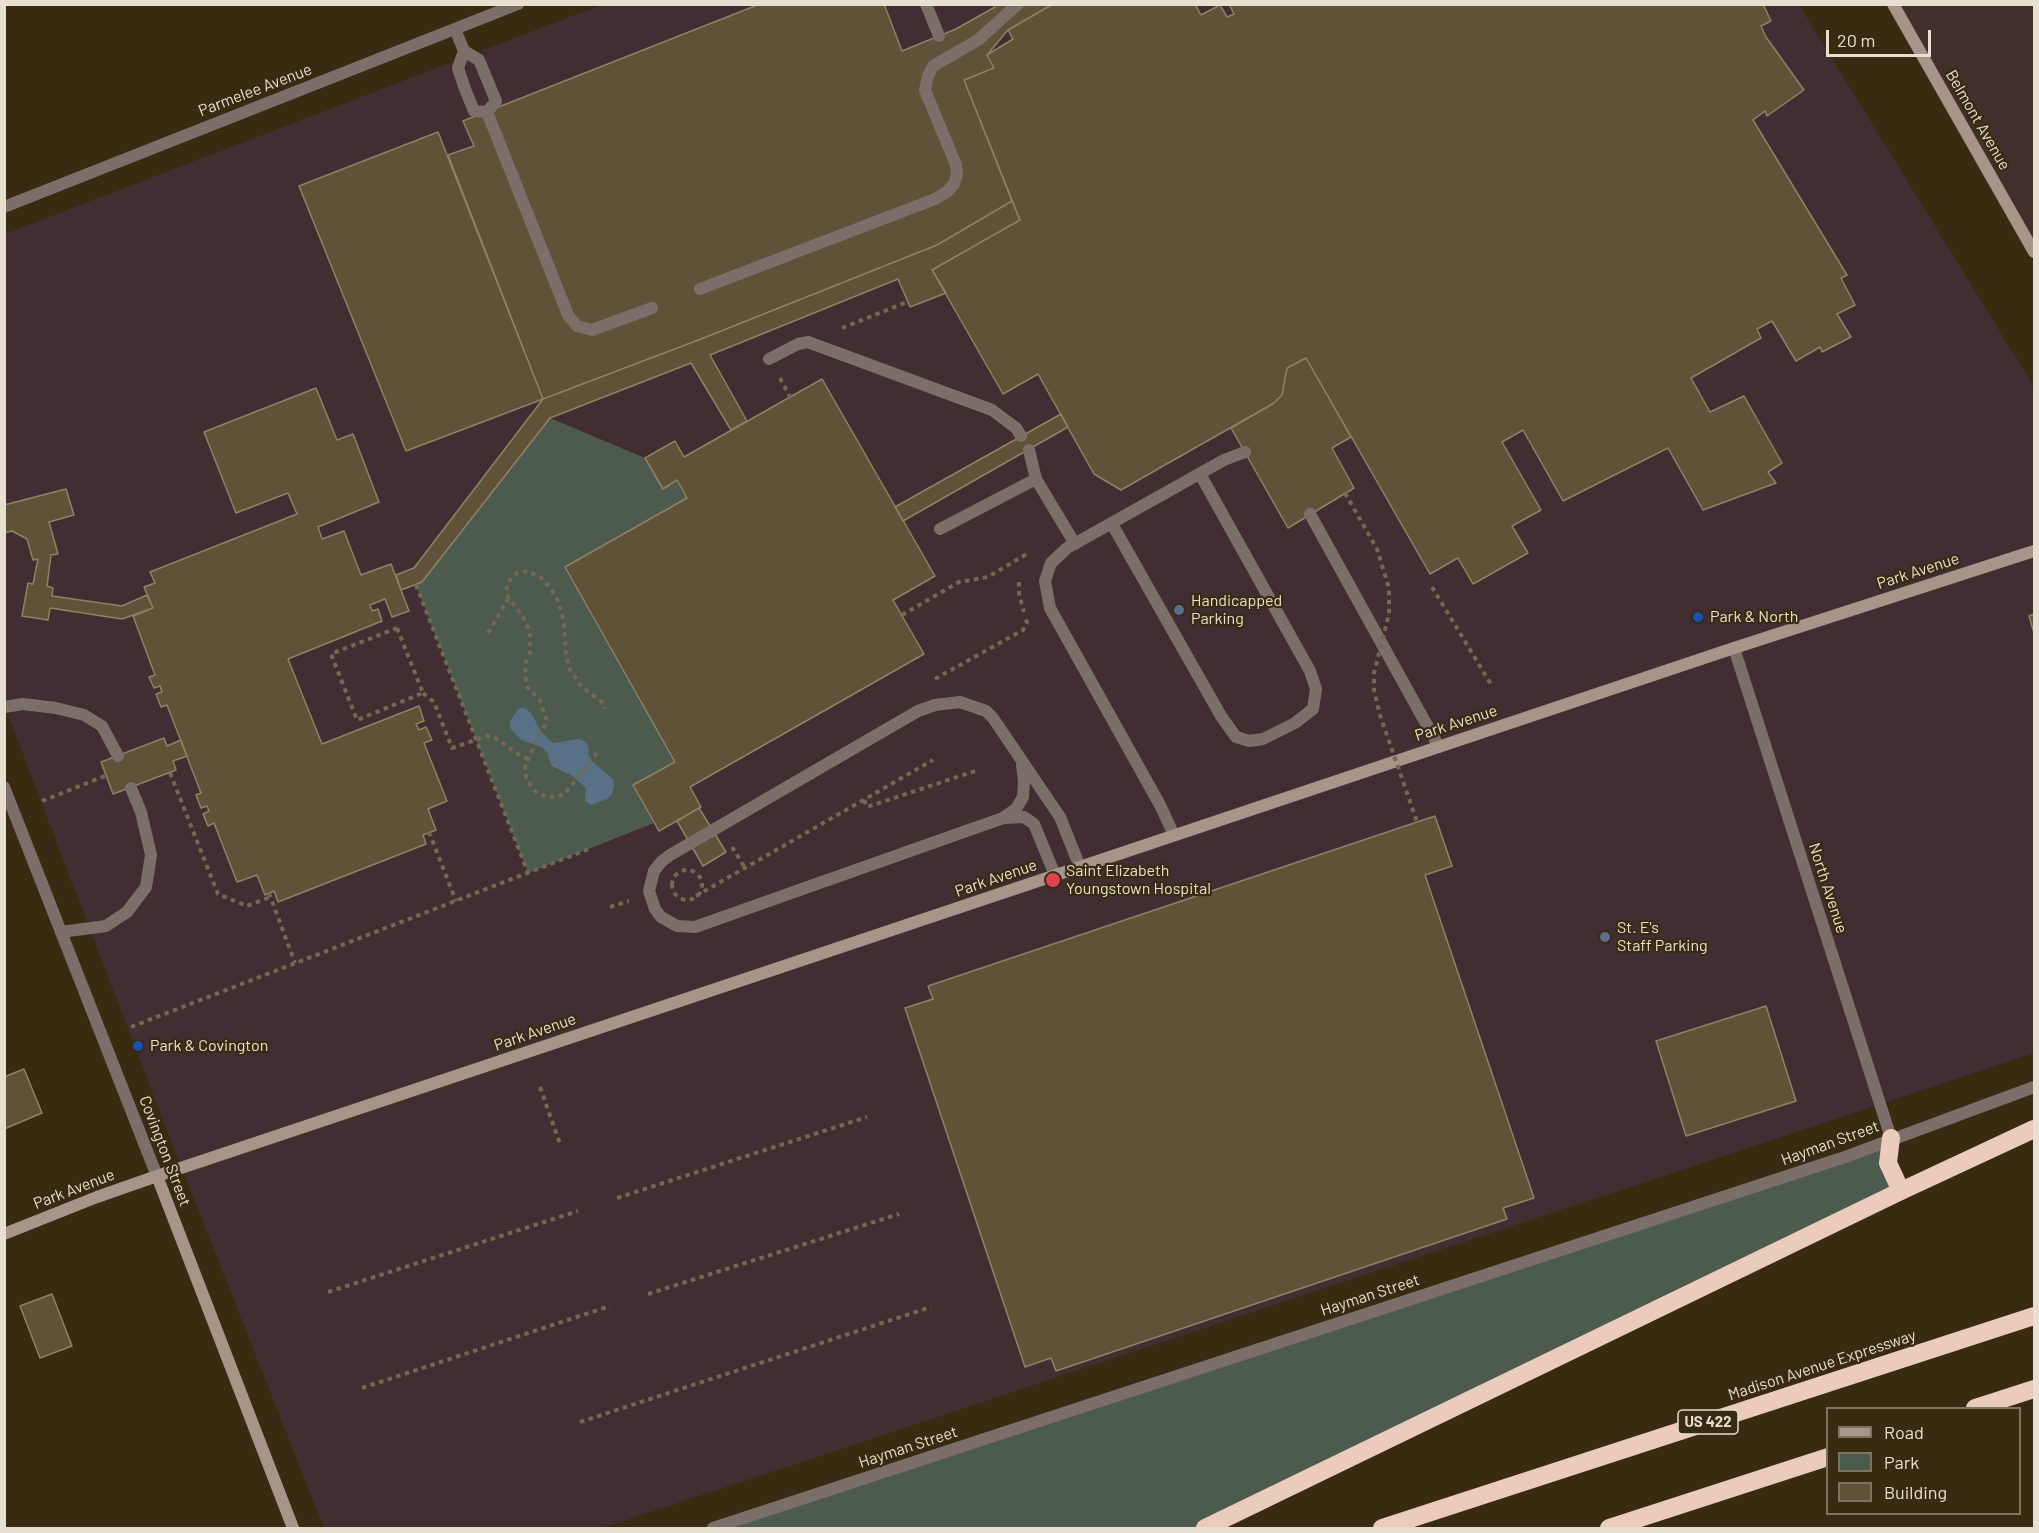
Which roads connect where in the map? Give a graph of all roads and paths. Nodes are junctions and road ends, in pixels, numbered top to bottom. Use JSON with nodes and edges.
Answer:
{"nodes":[{"id":1,"x":926,"y":4,"type":"edge"},
{"id":2,"x":1018,"y":4,"type":"edge"},
{"id":3,"x":1893,"y":4,"type":"edge"},
{"id":4,"x":511,"y":6,"type":"edge"},
{"id":5,"x":455,"y":29,"type":"junction"},
{"id":6,"x":939,"y":36,"type":"dead end"},
{"id":7,"x":464,"y":51,"type":"junction"},
{"id":8,"x":487,"y":112,"type":"junction"},
{"id":9,"x":4,"y":207,"type":"edge"},
{"id":10,"x":2034,"y":252,"type":"edge"},
{"id":11,"x":700,"y":290,"type":"dead end"},
{"id":12,"x":908,"y":302,"type":"dead end"},
{"id":13,"x":652,"y":308,"type":"dead end"},
{"id":14,"x":808,"y":342,"type":"junction"},
{"id":15,"x":770,"y":359,"type":"dead end"},
{"id":16,"x":1021,"y":436,"type":"dead end"},
{"id":17,"x":1029,"y":450,"type":"dead end"},
{"id":18,"x":1245,"y":452,"type":"dead end"},
{"id":19,"x":1200,"y":474,"type":"junction"},
{"id":20,"x":1036,"y":479,"type":"junction"},
{"id":21,"x":1345,"y":493,"type":"dead end"},
{"id":22,"x":1310,"y":514,"type":"dead end"},
{"id":23,"x":1112,"y":524,"type":"junction"},
{"id":24,"x":939,"y":529,"type":"dead end"},
{"id":25,"x":1075,"y":544,"type":"junction"},
{"id":26,"x":2034,"y":551,"type":"edge"},
{"id":27,"x":1026,"y":561,"type":"dead end"},
{"id":28,"x":1021,"y":573,"type":"dead end"},
{"id":29,"x":416,"y":585,"type":"dead end"},
{"id":30,"x":1432,"y":587,"type":"dead end"},
{"id":31,"x":509,"y":598,"type":"junction"},
{"id":32,"x":902,"y":615,"type":"dead end"},
{"id":33,"x":488,"y":633,"type":"dead end"},
{"id":34,"x":1734,"y":648,"type":"junction"},
{"id":35,"x":925,"y":685,"type":"dead end"},
{"id":36,"x":1491,"y":686,"type":"dead end"},
{"id":37,"x":423,"y":693,"type":"junction"},
{"id":38,"x":4,"y":707,"type":"edge"},
{"id":39,"x":605,"y":709,"type":"dead end"},
{"id":40,"x":476,"y":739,"type":"junction"},
{"id":41,"x":1439,"y":747,"type":"junction"},
{"id":42,"x":597,"y":753,"type":"dead end"},
{"id":43,"x":118,"y":756,"type":"dead end"},
{"id":44,"x":528,"y":759,"type":"junction"},
{"id":45,"x":933,"y":760,"type":"dead end"},
{"id":46,"x":1021,"y":760,"type":"junction"},
{"id":47,"x":978,"y":770,"type":"dead end"},
{"id":48,"x":170,"y":772,"type":"dead end"},
{"id":49,"x":106,"y":775,"type":"dead end"},
{"id":50,"x":4,"y":787,"type":"edge"},
{"id":51,"x":131,"y":788,"type":"dead end"},
{"id":52,"x":864,"y":800,"type":"junction"},
{"id":53,"x":42,"y":801,"type":"dead end"},
{"id":54,"x":1003,"y":818,"type":"junction"},
{"id":55,"x":1417,"y":822,"type":"dead end"},
{"id":56,"x":429,"y":832,"type":"dead end"},
{"id":57,"x":1174,"y":835,"type":"junction"},
{"id":58,"x":589,"y":849,"type":"dead end"},
{"id":59,"x":1080,"y":867,"type":"junction"},
{"id":60,"x":528,"y":873,"type":"junction"},
{"id":61,"x":1055,"y":875,"type":"junction"},
{"id":62,"x":696,"y":896,"type":"junction"},
{"id":63,"x":456,"y":901,"type":"junction"},
{"id":64,"x":61,"y":932,"type":"junction"},
{"id":65,"x":295,"y":963,"type":"junction"},
{"id":66,"x":131,"y":1027,"type":"dead end"},
{"id":67,"x":540,"y":1087,"type":"dead end"},
{"id":68,"x":2034,"y":1088,"type":"edge"},
{"id":69,"x":867,"y":1116,"type":"dead end"},
{"id":70,"x":2034,"y":1130,"type":"edge"},
{"id":71,"x":1891,"y":1138,"type":"junction"},
{"id":72,"x":560,"y":1144,"type":"dead end"},
{"id":73,"x":157,"y":1176,"type":"junction"},
{"id":74,"x":1901,"y":1191,"type":"junction"},
{"id":75,"x":617,"y":1198,"type":"dead end"},
{"id":76,"x":578,"y":1211,"type":"dead end"},
{"id":77,"x":899,"y":1214,"type":"dead end"},
{"id":78,"x":4,"y":1234,"type":"edge"},
{"id":79,"x":328,"y":1292,"type":"dead end"},
{"id":80,"x":648,"y":1294,"type":"dead end"},
{"id":81,"x":610,"y":1306,"type":"dead end"},
{"id":82,"x":931,"y":1307,"type":"dead end"},
{"id":83,"x":2034,"y":1316,"type":"edge"},
{"id":84,"x":363,"y":1388,"type":"dead end"},
{"id":85,"x":2034,"y":1389,"type":"edge"},
{"id":86,"x":1978,"y":1407,"type":"edge"},
{"id":87,"x":580,"y":1422,"type":"dead end"},
{"id":88,"x":1826,"y":1457,"type":"edge"},
{"id":89,"x":293,"y":1528,"type":"edge"},
{"id":90,"x":713,"y":1528,"type":"edge"},
{"id":91,"x":1205,"y":1528,"type":"edge"},
{"id":92,"x":1382,"y":1528,"type":"edge"},
{"id":93,"x":1609,"y":1528,"type":"edge"}],
"edges":[{"from":1,"to":6,"type":"street"},
{"from":2,"to":11,"type":"street"},
{"from":3,"to":10,"type":"street","name":"Belmont Avenue"},
{"from":4,"to":5,"type":"street","name":"Parmelee Avenue"},
{"from":5,"to":7,"type":"street"},
{"from":5,"to":9,"type":"street","name":"Parmelee Avenue"},
{"from":7,"to":8,"type":"street"},
{"from":7,"to":8,"type":"street"},
{"from":8,"to":13,"type":"street"},
{"from":12,"to":14,"type":"path"},
{"from":14,"to":15,"type":"street"},
{"from":14,"to":16,"type":"street"},
{"from":17,"to":20,"type":"street"},
{"from":18,"to":19,"type":"street"},
{"from":19,"to":23,"type":"street"},
{"from":19,"to":23,"type":"street"},
{"from":20,"to":24,"type":"street"},
{"from":20,"to":25,"type":"street"},
{"from":21,"to":55,"type":"path","bridge":true},
{"from":22,"to":41,"type":"street"},
{"from":23,"to":25,"type":"street"},
{"from":25,"to":57,"type":"street"},
{"from":26,"to":34,"type":"street","name":"Park Avenue"},
{"from":27,"to":32,"type":"path"},
{"from":28,"to":35,"type":"path"},
{"from":29,"to":40,"type":"path"},
{"from":30,"to":36,"type":"path"},
{"from":31,"to":33,"type":"path"},
{"from":31,"to":39,"type":"path"},
{"from":31,"to":44,"type":"path"},
{"from":34,"to":41,"type":"street","name":"Park Avenue"},
{"from":34,"to":71,"type":"street","name":"North Avenue"},
{"from":37,"to":37,"type":"path"},
{"from":37,"to":40,"type":"path"},
{"from":38,"to":43,"type":"street"},
{"from":40,"to":44,"type":"path"},
{"from":40,"to":60,"type":"path"},
{"from":41,"to":57,"type":"street","name":"Park Avenue"},
{"from":42,"to":44,"type":"path"},
{"from":45,"to":52,"type":"path"},
{"from":46,"to":54,"type":"street"},
{"from":46,"to":54,"type":"street"},
{"from":46,"to":59,"type":"street"},
{"from":47,"to":52,"type":"path"},
{"from":48,"to":65,"type":"path"},
{"from":49,"to":53,"type":"path"},
{"from":50,"to":64,"type":"street","name":"Covington Street"},
{"from":51,"to":64,"type":"street"},
{"from":52,"to":62,"type":"path"},
{"from":54,"to":61,"type":"street"},
{"from":56,"to":63,"type":"path"},
{"from":57,"to":59,"type":"street","name":"Park Avenue"},
{"from":58,"to":60,"type":"path"},
{"from":59,"to":61,"type":"street","name":"Park Avenue"},
{"from":60,"to":63,"type":"path"},
{"from":61,"to":73,"type":"street","name":"Park Avenue"},
{"from":62,"to":62,"type":"path"},
{"from":63,"to":65,"type":"path"},
{"from":64,"to":73,"type":"street","name":"Covington Street"},
{"from":65,"to":66,"type":"path"},
{"from":67,"to":72,"type":"path"},
{"from":68,"to":71,"type":"street","name":"Hayman Street"},
{"from":69,"to":75,"type":"path"},
{"from":70,"to":74,"type":"highway"},
{"from":71,"to":74,"type":"highway"},
{"from":71,"to":90,"type":"street","name":"Hayman Street"},
{"from":73,"to":78,"type":"street","name":"Park Avenue"},
{"from":73,"to":89,"type":"street","name":"Covington Street"},
{"from":74,"to":91,"type":"highway"},
{"from":76,"to":79,"type":"path"},
{"from":77,"to":80,"type":"path"},
{"from":81,"to":84,"type":"path"},
{"from":82,"to":87,"type":"path"},
{"from":83,"to":92,"type":"highway","name":"Madison Avenue Expressway","number":"US 422"},
{"from":85,"to":86,"type":"highway"},
{"from":88,"to":93,"type":"highway"}]}
